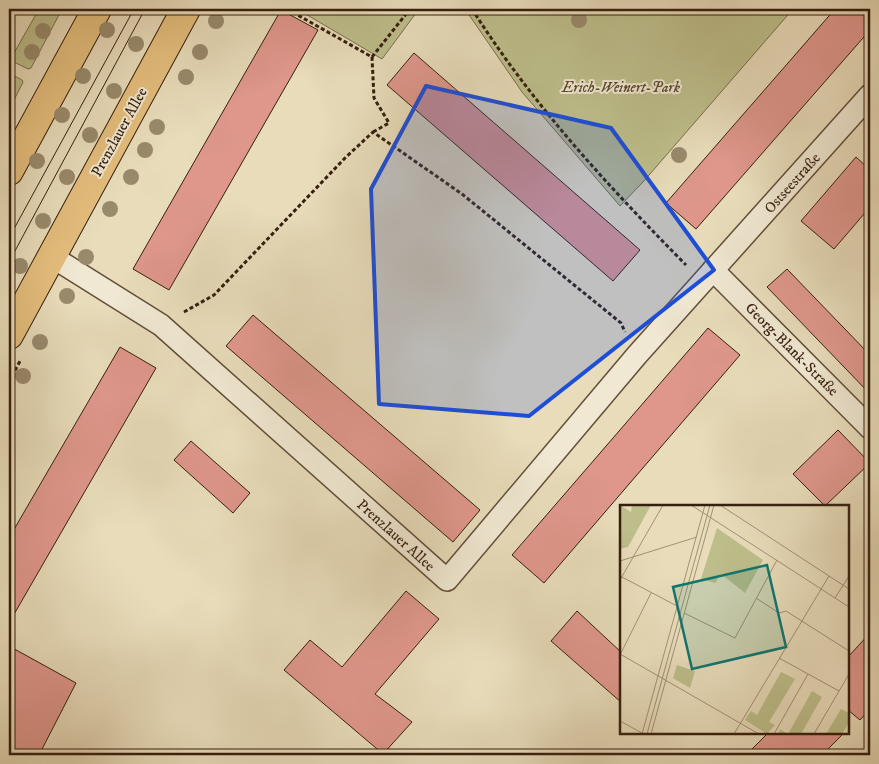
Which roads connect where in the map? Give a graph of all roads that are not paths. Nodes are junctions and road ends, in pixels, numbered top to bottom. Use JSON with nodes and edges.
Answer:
{"nodes":[{"id":1,"x":97,"y":9,"type":"edge"},
{"id":2,"x":186,"y":9,"type":"edge"},
{"id":3,"x":870,"y":95,"type":"edge"},
{"id":4,"x":9,"y":171,"type":"edge"},
{"id":5,"x":51,"y":256,"type":"junction"},
{"id":6,"x":708,"y":276,"type":"junction"},
{"id":7,"x":9,"y":335,"type":"edge"},
{"id":8,"x":870,"y":428,"type":"edge"}],
"edges":[{"from":1,"to":4,"type":"main road"},
{"from":2,"to":5,"type":"main road","name":"Prenzlauer Allee"},
{"from":3,"to":6,"type":"street","name":"Ostseestraße"},
{"from":5,"to":6,"type":"street","name":"Prenzlauer Allee"},
{"from":5,"to":7,"type":"main road","name":"Prenzlauer Allee"},
{"from":6,"to":8,"type":"street","name":"Georg-Blank-Straße"}]}
